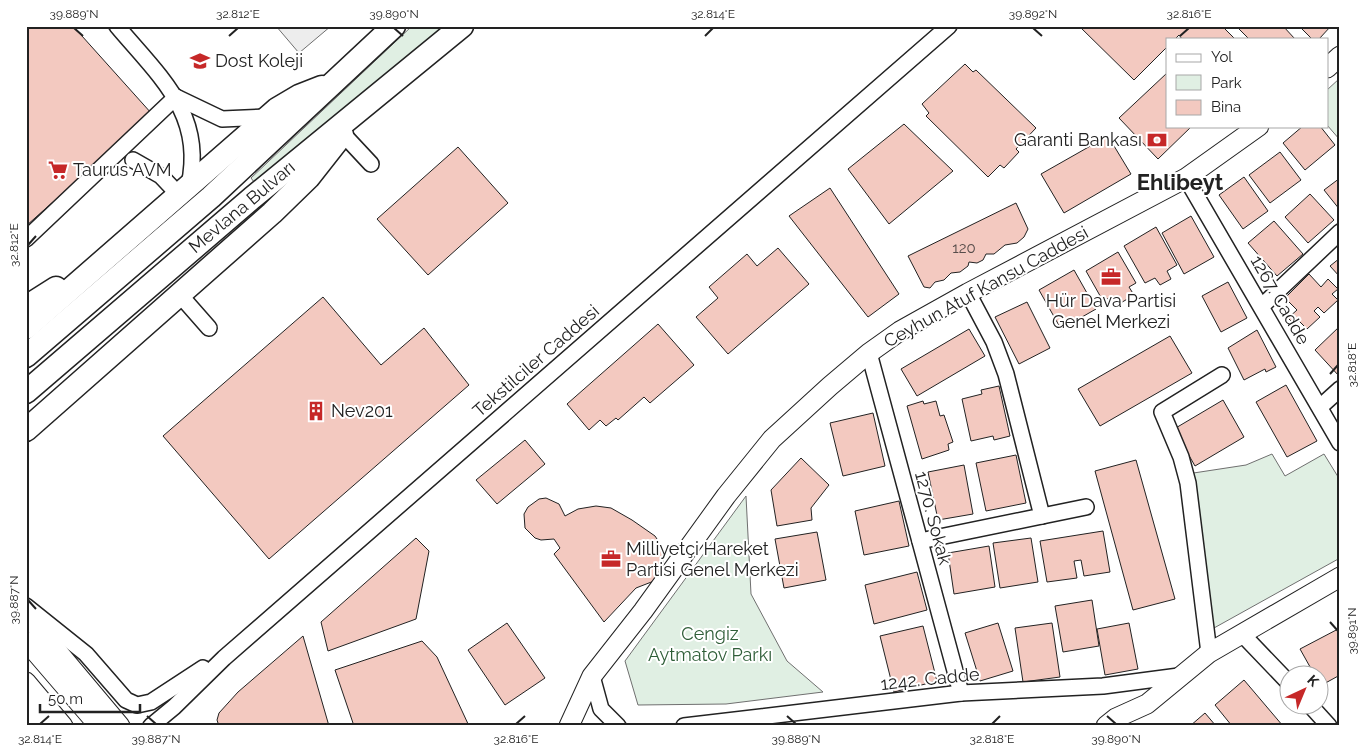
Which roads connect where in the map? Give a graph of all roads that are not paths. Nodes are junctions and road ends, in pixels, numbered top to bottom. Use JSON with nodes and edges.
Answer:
{"nodes":[{"id":1,"x":117,"y":26,"type":"edge"},
{"id":2,"x":394,"y":26,"type":"edge"},
{"id":3,"x":462,"y":26,"type":"edge"},
{"id":4,"x":949,"y":26,"type":"edge"},
{"id":5,"x":1340,"y":56,"type":"edge"},
{"id":6,"x":1328,"y":67,"type":"edge"},
{"id":7,"x":330,"y":86,"type":"junction"},
{"id":8,"x":176,"y":97,"type":"junction"},
{"id":9,"x":268,"y":118,"type":"junction"},
{"id":10,"x":349,"y":124,"type":"junction"},
{"id":11,"x":1256,"y":128,"type":"edge"},
{"id":12,"x":133,"y":160,"type":"dead end"},
{"id":13,"x":371,"y":164,"type":"dead end"},
{"id":14,"x":1186,"y":178,"type":"junction"},
{"id":15,"x":184,"y":190,"type":"junction"},
{"id":16,"x":1340,"y":232,"type":"edge"},
{"id":17,"x":26,"y":239,"type":"edge"},
{"id":18,"x":81,"y":281,"type":"junction"},
{"id":19,"x":968,"y":293,"type":"junction"},
{"id":20,"x":180,"y":295,"type":"junction"},
{"id":21,"x":1262,"y":306,"type":"junction"},
{"id":22,"x":26,"y":307,"type":"edge"},
{"id":23,"x":26,"y":328,"type":"edge"},
{"id":24,"x":209,"y":328,"type":"dead end"},
{"id":25,"x":869,"y":353,"type":"junction"},
{"id":26,"x":26,"y":356,"type":"edge"},
{"id":27,"x":1222,"y":375,"type":"dead end"},
{"id":28,"x":1340,"y":389,"type":"edge"},
{"id":29,"x":26,"y":392,"type":"edge"},
{"id":30,"x":1320,"y":407,"type":"junction"},
{"id":31,"x":26,"y":430,"type":"edge"},
{"id":32,"x":1340,"y":443,"type":"edge"},
{"id":33,"x":1086,"y":507,"type":"dead end"},
{"id":34,"x":1042,"y":516,"type":"junction"},
{"id":35,"x":920,"y":541,"type":"junction"},
{"id":36,"x":1340,"y":576,"type":"edge"},
{"id":37,"x":26,"y":606,"type":"edge"},
{"id":38,"x":26,"y":614,"type":"edge"},
{"id":39,"x":1244,"y":635,"type":"junction"},
{"id":40,"x":26,"y":641,"type":"edge"},
{"id":41,"x":242,"y":642,"type":"junction"},
{"id":42,"x":1209,"y":653,"type":"junction"},
{"id":43,"x":1278,"y":671,"type":"edge"},
{"id":44,"x":592,"y":676,"type":"junction"},
{"id":45,"x":1180,"y":676,"type":"junction"},
{"id":46,"x":26,"y":682,"type":"edge"},
{"id":47,"x":961,"y":693,"type":"junction"},
{"id":48,"x":1148,"y":704,"type":"junction"},
{"id":49,"x":26,"y":708,"type":"edge"},
{"id":50,"x":1318,"y":714,"type":"edge"},
{"id":51,"x":161,"y":723,"type":"edge"},
{"id":52,"x":41,"y":726,"type":"edge"},
{"id":53,"x":62,"y":726,"type":"edge"},
{"id":54,"x":99,"y":726,"type":"edge"},
{"id":55,"x":120,"y":726,"type":"edge"},
{"id":56,"x":569,"y":726,"type":"edge"},
{"id":57,"x":618,"y":726,"type":"edge"},
{"id":58,"x":684,"y":726,"type":"edge"},
{"id":59,"x":1106,"y":726,"type":"edge"},
{"id":60,"x":1135,"y":726,"type":"edge"},
{"id":61,"x":1329,"y":726,"type":"edge"}],
"edges":[{"from":1,"to":8,"type":"street"},
{"from":2,"to":7,"type":"highway","name":"Mevlana Bulvarı"},
{"from":3,"to":10,"type":"highway","name":"Mevlana Bulvarı"},
{"from":4,"to":41,"type":"street","name":"Tekstilciler Caddesi"},
{"from":5,"to":6,"type":"main road"},
{"from":7,"to":9,"type":"highway"},
{"from":7,"to":26,"type":"highway","name":"Mevlana Bulvarı"},
{"from":8,"to":9,"type":"street"},
{"from":8,"to":15,"type":"street"},
{"from":8,"to":17,"type":"street"},
{"from":9,"to":15,"type":"highway"},
{"from":10,"to":13,"type":"street"},
{"from":10,"to":20,"type":"highway"},
{"from":10,"to":29,"type":"highway","name":"Mevlana Bulvarı"},
{"from":11,"to":14,"type":"main road","name":"Ceyhun Atuf Kansu Caddesi"},
{"from":12,"to":15,"type":"street"},
{"from":14,"to":19,"type":"main road","name":"Ceyhun Atuf Kansu Caddesi"},
{"from":14,"to":21,"type":"street","name":"1267. Cadde"},
{"from":15,"to":18,"type":"highway"},
{"from":16,"to":21,"type":"street"},
{"from":18,"to":22,"type":"highway"},
{"from":18,"to":23,"type":"highway"},
{"from":19,"to":25,"type":"main road","name":"Ceyhun Atuf Kansu Caddesi"},
{"from":19,"to":34,"type":"street"},
{"from":20,"to":24,"type":"street"},
{"from":20,"to":31,"type":"highway"},
{"from":21,"to":30,"type":"street","name":"1267. Cadde"},
{"from":25,"to":35,"type":"street","name":"1270. Sokak"},
{"from":25,"to":44,"type":"main road","name":"Ceyhun Atuf Kansu Caddesi"},
{"from":27,"to":42,"type":"street"},
{"from":28,"to":30,"type":"street"},
{"from":30,"to":32,"type":"street","name":"1267. Cadde"},
{"from":33,"to":34,"type":"street"},
{"from":34,"to":35,"type":"street"},
{"from":35,"to":47,"type":"street","name":"1270. Sokak"},
{"from":36,"to":39,"type":"main road"},
{"from":37,"to":41,"type":"street"},
{"from":38,"to":55,"type":"main road"},
{"from":39,"to":42,"type":"main road"},
{"from":39,"to":43,"type":"street"},
{"from":40,"to":54,"type":"main road"},
{"from":41,"to":51,"type":"street","name":"Tekstilciler Caddesi"},
{"from":42,"to":45,"type":"main road"},
{"from":44,"to":56,"type":"main road","name":"Ceyhun Atuf Kansu Caddesi"},
{"from":44,"to":57,"type":"street"},
{"from":45,"to":47,"type":"street","name":"1242. Cadde"},
{"from":45,"to":48,"type":"main road"},
{"from":46,"to":53,"type":"main road"},
{"from":47,"to":58,"type":"street","name":"1242. Cadde"},
{"from":48,"to":59,"type":"main road"},
{"from":48,"to":60,"type":"main road"},
{"from":49,"to":52,"type":"main road"},
{"from":50,"to":61,"type":"street"}]}
